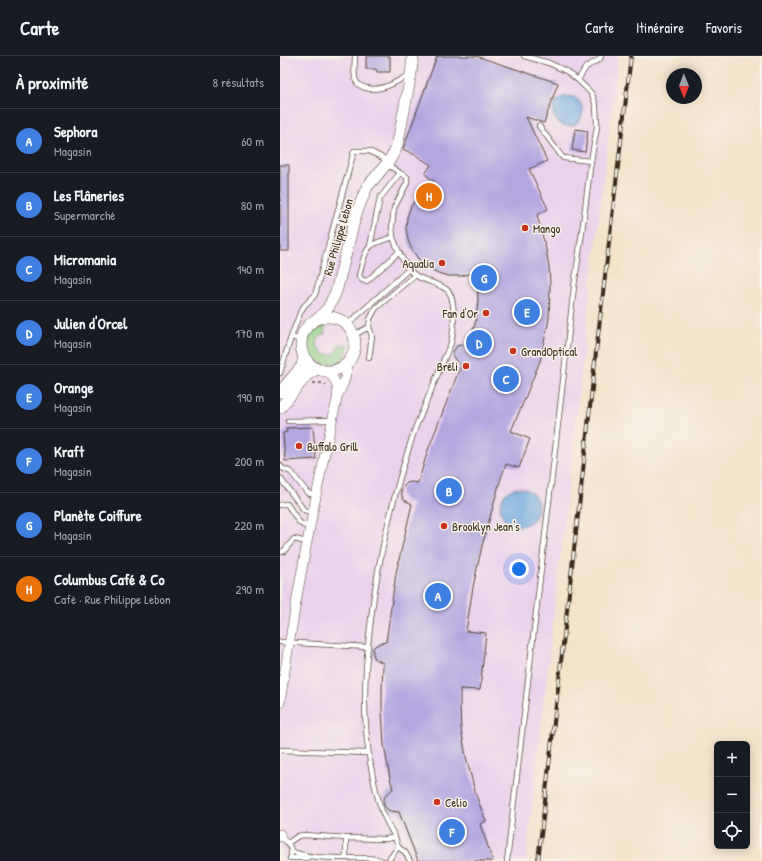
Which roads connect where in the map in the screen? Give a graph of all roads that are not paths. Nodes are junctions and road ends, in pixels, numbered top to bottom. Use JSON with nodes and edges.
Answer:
{"nodes":[{"id":1,"x":355,"y":56,"type":"edge"},
{"id":2,"x":413,"y":56,"type":"edge"},
{"id":3,"x":524,"y":56,"type":"edge"},
{"id":4,"x":601,"y":56,"type":"edge"},
{"id":5,"x":411,"y":74,"type":"junction"},
{"id":6,"x":578,"y":80,"type":"junction"},
{"id":7,"x":539,"y":126,"type":"dead end"},
{"id":8,"x":591,"y":161,"type":"junction"},
{"id":9,"x":388,"y":162,"type":"junction"},
{"id":10,"x":400,"y":173,"type":"junction"},
{"id":11,"x":336,"y":220,"type":"junction"},
{"id":12,"x":353,"y":225,"type":"junction"},
{"id":13,"x":393,"y":238,"type":"junction"},
{"id":14,"x":370,"y":246,"type":"junction"},
{"id":15,"x":399,"y":252,"type":"junction"},
{"id":16,"x":409,"y":269,"type":"junction"},
{"id":17,"x":415,"y":274,"type":"junction"},
{"id":18,"x":336,"y":292,"type":"junction"},
{"id":19,"x":318,"y":319,"type":"junction"},
{"id":20,"x":342,"y":322,"type":"junction"},
{"id":21,"x":369,"y":327,"type":"junction"},
{"id":22,"x":354,"y":335,"type":"junction"},
{"id":23,"x":297,"y":338,"type":"junction"},
{"id":24,"x":304,"y":356,"type":"junction"},
{"id":25,"x":369,"y":358,"type":"dead end"},
{"id":26,"x":348,"y":362,"type":"junction"},
{"id":27,"x":322,"y":370,"type":"junction"},
{"id":28,"x":280,"y":373,"type":"edge"},
{"id":29,"x":280,"y":392,"type":"edge"},
{"id":30,"x":337,"y":399,"type":"junction"},
{"id":31,"x":280,"y":408,"type":"edge"},
{"id":32,"x":332,"y":420,"type":"junction"},
{"id":33,"x":288,"y":421,"type":"dead end"},
{"id":34,"x":280,"y":465,"type":"edge"},
{"id":35,"x":280,"y":478,"type":"edge"},
{"id":36,"x":316,"y":495,"type":"junction"},
{"id":37,"x":280,"y":505,"type":"edge"},
{"id":38,"x":312,"y":513,"type":"junction"},
{"id":39,"x":310,"y":527,"type":"junction"},
{"id":40,"x":307,"y":542,"type":"junction"},
{"id":41,"x":280,"y":552,"type":"edge"},
{"id":42,"x":284,"y":642,"type":"edge"},
{"id":43,"x":367,"y":647,"type":"junction"},
{"id":44,"x":280,"y":703,"type":"edge"},
{"id":45,"x":280,"y":750,"type":"edge"},
{"id":46,"x":368,"y":753,"type":"junction"},
{"id":47,"x":395,"y":837,"type":"junction"},
{"id":48,"x":282,"y":838,"type":"edge"},
{"id":49,"x":346,"y":838,"type":"junction"},
{"id":50,"x":398,"y":846,"type":"junction"},
{"id":51,"x":291,"y":851,"type":"junction"},
{"id":52,"x":323,"y":857,"type":"junction"},
{"id":53,"x":346,"y":858,"type":"junction"},
{"id":54,"x":290,"y":860,"type":"edge"},
{"id":55,"x":383,"y":861,"type":"edge"},
{"id":56,"x":388,"y":861,"type":"edge"},
{"id":57,"x":410,"y":861,"type":"edge"},
{"id":58,"x":507,"y":861,"type":"edge"}],
"edges":[{"from":1,"to":5,"type":"lane"},
{"from":2,"to":5,"type":"street","name":"Rue Philippe Lebon"},
{"from":3,"to":6,"type":"lane"},
{"from":4,"to":6,"type":"lane"},
{"from":5,"to":9,"type":"street","name":"Rue Philippe Lebon"},
{"from":6,"to":8,"type":"lane"},
{"from":7,"to":8,"type":"lane"},
{"from":8,"to":58,"type":"lane"},
{"from":9,"to":10,"type":"lane"},
{"from":9,"to":11,"type":"lane"},
{"from":9,"to":12,"type":"street","name":"Rue Philippe Lebon"},
{"from":10,"to":13,"type":"lane"},
{"from":10,"to":14,"type":"lane"},
{"from":11,"to":12,"type":"lane"},
{"from":11,"to":23,"type":"lane"},
{"from":12,"to":18,"type":"street","name":"Rue Philippe Lebon"},
{"from":13,"to":14,"type":"lane"},
{"from":13,"to":15,"type":"lane"},
{"from":14,"to":15,"type":"lane"},
{"from":15,"to":16,"type":"lane"},
{"from":16,"to":17,"type":"lane"},
{"from":16,"to":20,"type":"lane"},
{"from":17,"to":21,"type":"lane"},
{"from":17,"to":43,"type":"lane"},
{"from":18,"to":19,"type":"street","name":"Rue Philippe Lebon"},
{"from":18,"to":20,"type":"street","name":"Rue Philippe Lebon"},
{"from":19,"to":20,"type":"street"},
{"from":19,"to":23,"type":"street"},
{"from":20,"to":22,"type":"street"},
{"from":21,"to":22,"type":"lane"},
{"from":21,"to":25,"type":"lane"},
{"from":22,"to":26,"type":"street"},
{"from":23,"to":24,"type":"street"},
{"from":23,"to":28,"type":"lane"},
{"from":24,"to":27,"type":"street"},
{"from":24,"to":29,"type":"street"},
{"from":26,"to":27,"type":"street"},
{"from":26,"to":30,"type":"street"},
{"from":27,"to":30,"type":"street"},
{"from":27,"to":31,"type":"street"},
{"from":30,"to":32,"type":"street"},
{"from":32,"to":33,"type":"lane"},
{"from":32,"to":36,"type":"street"},
{"from":34,"to":36,"type":"lane"},
{"from":35,"to":38,"type":"lane"},
{"from":36,"to":38,"type":"street"},
{"from":37,"to":39,"type":"lane"},
{"from":38,"to":39,"type":"street"},
{"from":39,"to":40,"type":"street"},
{"from":40,"to":41,"type":"lane"},
{"from":40,"to":42,"type":"street"},
{"from":42,"to":43,"type":"lane"},
{"from":42,"to":44,"type":"street"},
{"from":43,"to":46,"type":"lane"},
{"from":45,"to":46,"type":"lane"},
{"from":46,"to":47,"type":"lane"},
{"from":47,"to":49,"type":"lane"},
{"from":47,"to":50,"type":"lane"},
{"from":48,"to":49,"type":"lane"},
{"from":48,"to":51,"type":"lane"},
{"from":49,"to":53,"type":"lane"},
{"from":50,"to":56,"type":"lane"},
{"from":50,"to":57,"type":"lane"},
{"from":51,"to":52,"type":"lane"},
{"from":51,"to":54,"type":"lane"},
{"from":52,"to":53,"type":"lane"},
{"from":52,"to":54,"type":"lane"},
{"from":53,"to":55,"type":"lane"}]}
